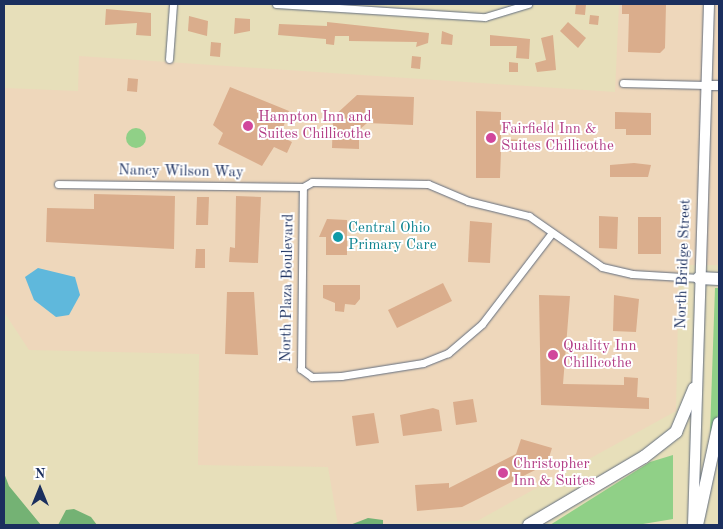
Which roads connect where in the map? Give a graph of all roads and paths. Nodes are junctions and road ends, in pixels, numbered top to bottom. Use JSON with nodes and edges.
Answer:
{"nodes":[{"id":1,"x":173,"y":4,"type":"edge"},
{"id":2,"x":276,"y":4,"type":"edge"},
{"id":3,"x":528,"y":4,"type":"edge"},
{"id":4,"x":709,"y":4,"type":"edge"},
{"id":5,"x":169,"y":59,"type":"dead end"},
{"id":6,"x":623,"y":83,"type":"dead end"},
{"id":7,"x":706,"y":84,"type":"junction"},
{"id":8,"x":719,"y":85,"type":"edge"},
{"id":9,"x":58,"y":184,"type":"dead end"},
{"id":10,"x":303,"y":187,"type":"junction"},
{"id":11,"x":551,"y":234,"type":"junction"},
{"id":12,"x":698,"y":278,"type":"junction"},
{"id":13,"x":719,"y":279,"type":"edge"},
{"id":14,"x":694,"y":389,"type":"junction"},
{"id":15,"x":719,"y":423,"type":"edge"},
{"id":16,"x":530,"y":525,"type":"edge"},
{"id":17,"x":693,"y":525,"type":"edge"},
{"id":18,"x":697,"y":525,"type":"edge"}],
"edges":[{"from":1,"to":5,"type":"street"},
{"from":2,"to":3,"type":"street"},
{"from":4,"to":7,"type":"main road","name":"North Bridge Street"},
{"from":6,"to":7,"type":"street"},
{"from":7,"to":8,"type":"street"},
{"from":7,"to":12,"type":"main road","name":"North Bridge Street"},
{"from":9,"to":10,"type":"street","name":"Nancy Wilson Way"},
{"from":10,"to":11,"type":"street"},
{"from":10,"to":11,"type":"street","name":"North Plaza Boulevard"},
{"from":11,"to":12,"type":"street"},
{"from":12,"to":13,"type":"highway"},
{"from":12,"to":14,"type":"main road","name":"North Bridge Street"},
{"from":14,"to":16,"type":"highway"},
{"from":14,"to":17,"type":"main road","name":"North Bridge Street"},
{"from":15,"to":18,"type":"highway"}]}
